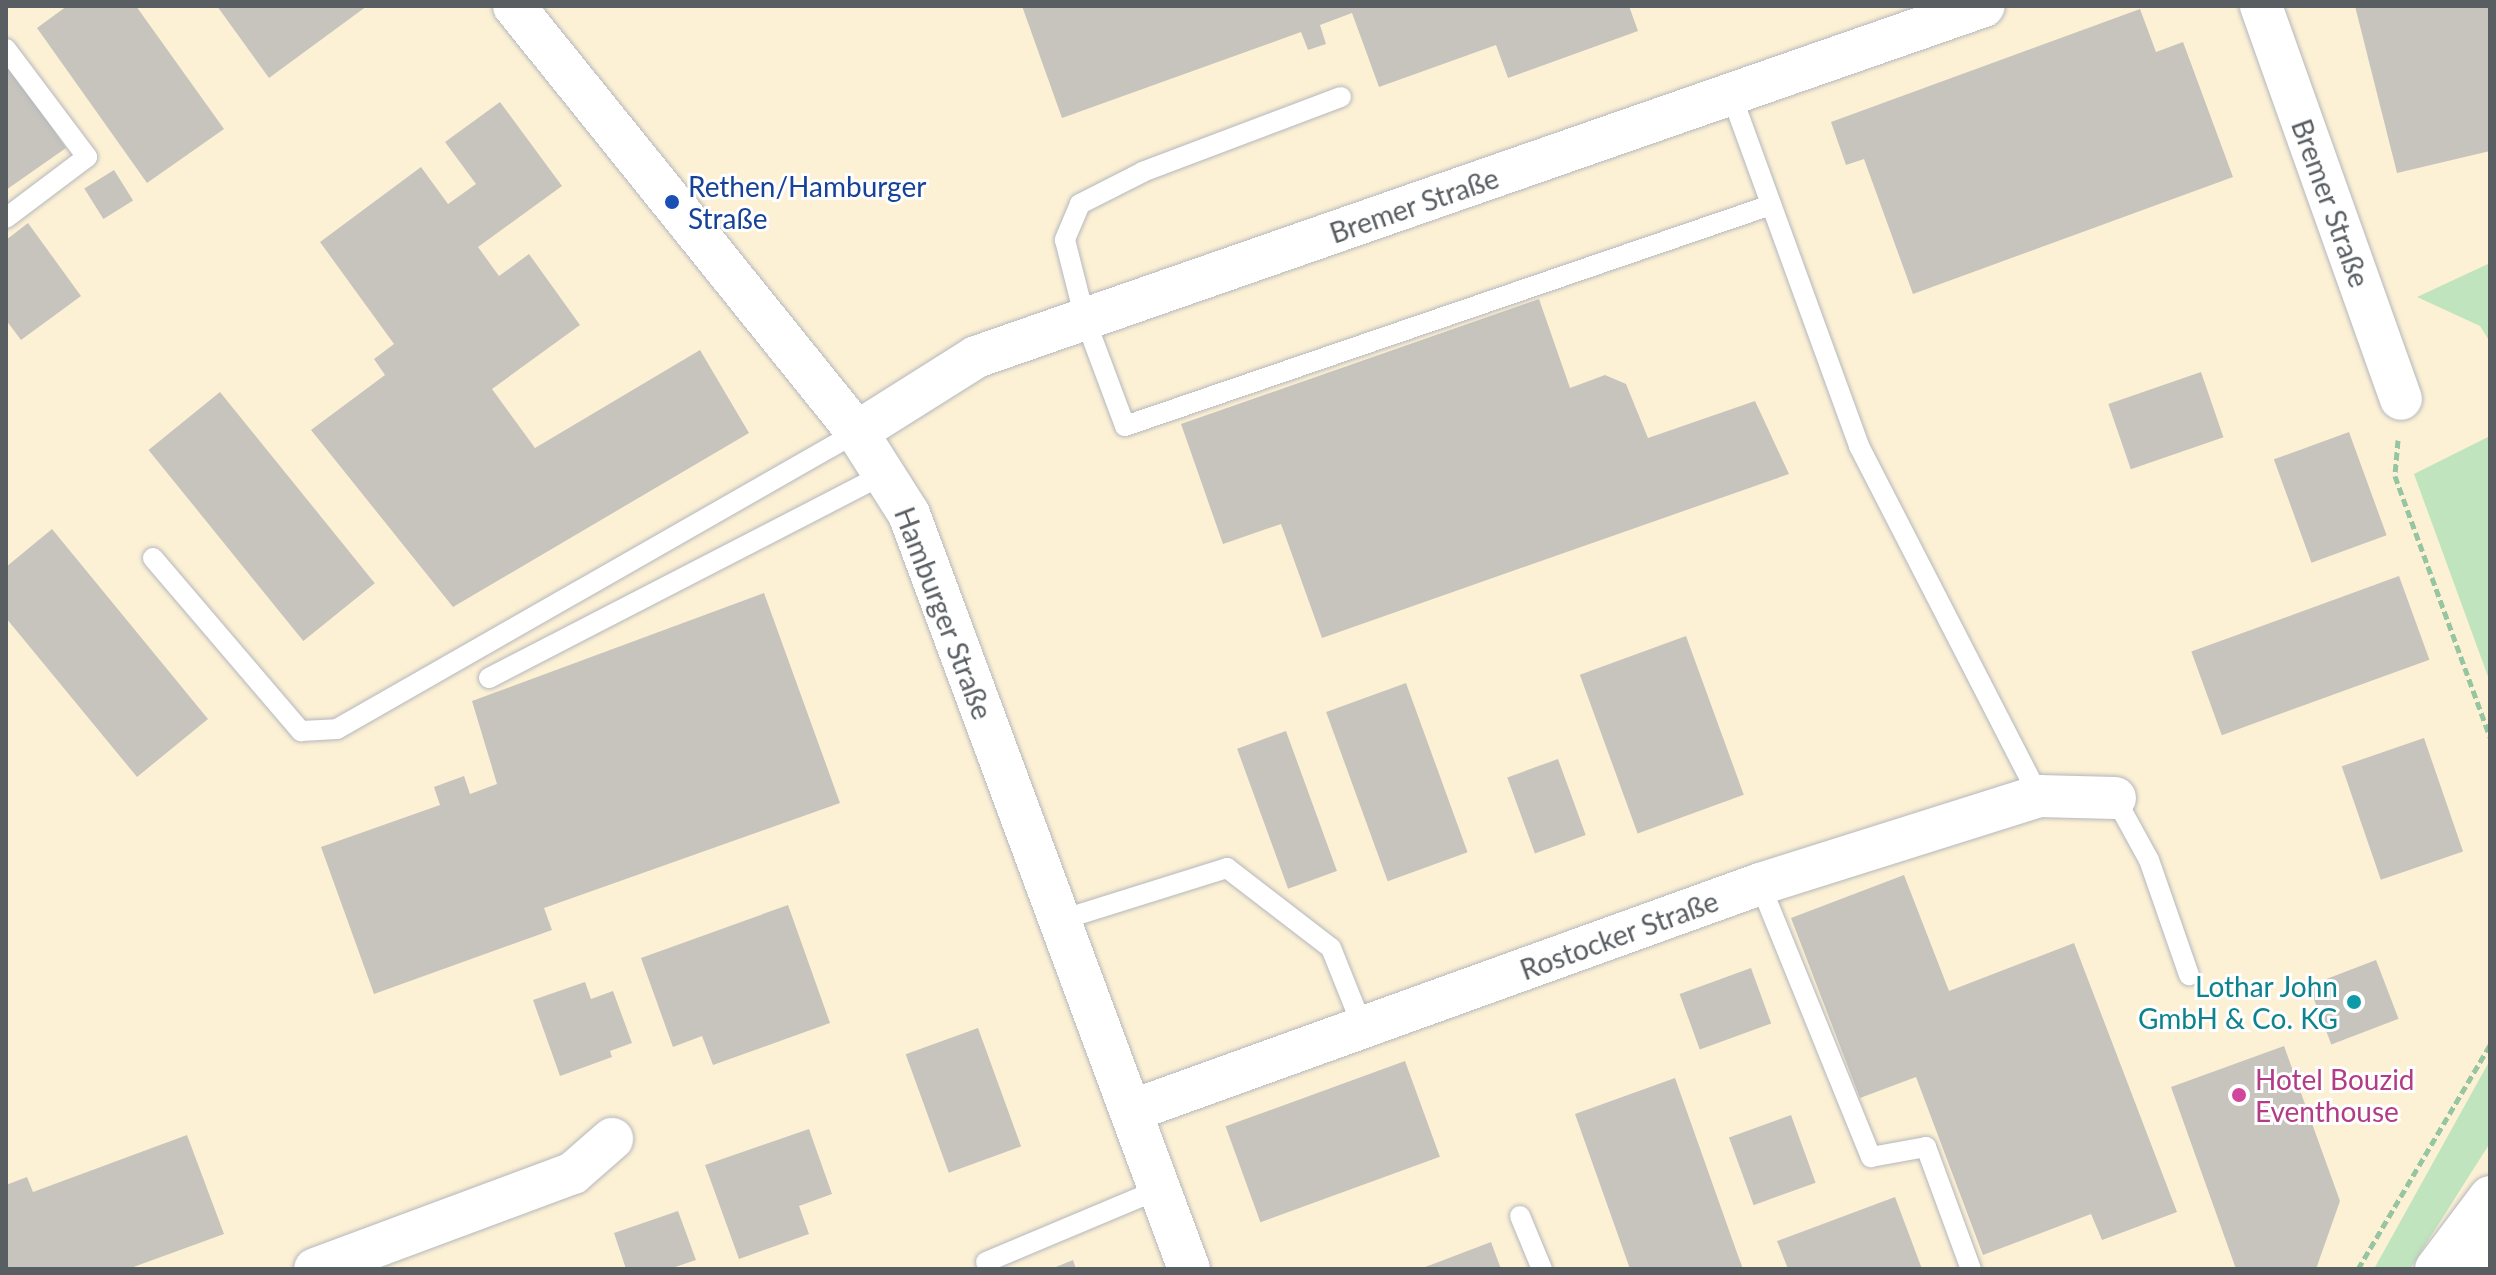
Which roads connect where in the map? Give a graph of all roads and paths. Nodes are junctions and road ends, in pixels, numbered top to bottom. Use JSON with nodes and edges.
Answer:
{"nodes":[{"id":1,"x":514,"y":6,"type":"edge"},
{"id":2,"x":1984,"y":6,"type":"edge"},
{"id":3,"x":2261,"y":6,"type":"edge"},
{"id":4,"x":6,"y":49,"type":"edge"},
{"id":5,"x":1731,"y":94,"type":"junction"},
{"id":6,"x":1341,"y":97,"type":"dead end"},
{"id":7,"x":1771,"y":205,"type":"junction"},
{"id":8,"x":6,"y":218,"type":"edge"},
{"id":9,"x":1085,"y":319,"type":"junction"},
{"id":10,"x":2401,"y":399,"type":"joint"},
{"id":11,"x":857,"y":432,"type":"junction"},
{"id":12,"x":884,"y":474,"type":"junction"},
{"id":13,"x":153,"y":558,"type":"dead end"},
{"id":14,"x":489,"y":678,"type":"dead end"},
{"id":15,"x":2490,"y":737,"type":"edge"},
{"id":16,"x":2039,"y":796,"type":"junction"},
{"id":17,"x":2115,"y":798,"type":"joint"},
{"id":18,"x":1760,"y":884,"type":"junction"},
{"id":19,"x":1061,"y":920,"type":"junction"},
{"id":20,"x":2189,"y":975,"type":"dead end"},
{"id":21,"x":1363,"y":1028,"type":"junction"},
{"id":22,"x":2490,"y":1045,"type":"edge"},
{"id":23,"x":1131,"y":1111,"type":"junction"},
{"id":24,"x":612,"y":1139,"type":"dead end"},
{"id":25,"x":1160,"y":1189,"type":"junction"},
{"id":26,"x":2490,"y":1197,"type":"edge"},
{"id":27,"x":1520,"y":1216,"type":"dead end"},
{"id":28,"x":2490,"y":1232,"type":"edge"},
{"id":29,"x":986,"y":1262,"type":"dead end"},
{"id":30,"x":315,"y":1269,"type":"edge"},
{"id":31,"x":1189,"y":1269,"type":"edge"},
{"id":32,"x":1542,"y":1269,"type":"edge"},
{"id":33,"x":1971,"y":1269,"type":"edge"},
{"id":34,"x":2358,"y":1269,"type":"edge"},
{"id":35,"x":2436,"y":1269,"type":"edge"},
{"id":36,"x":2476,"y":1269,"type":"edge"}],
"edges":[{"from":1,"to":11,"type":"street","name":"Hamburger Straße"},
{"from":2,"to":5,"type":"street","name":"Bremer Straße"},
{"from":3,"to":10,"type":"street","name":"Bremer Straße"},
{"from":4,"to":8,"type":"lane"},
{"from":5,"to":7,"type":"lane"},
{"from":5,"to":9,"type":"street","name":"Bremer Straße"},
{"from":6,"to":9,"type":"lane"},
{"from":7,"to":9,"type":"lane"},
{"from":7,"to":16,"type":"lane"},
{"from":9,"to":11,"type":"street","name":"Bremer Straße"},
{"from":10,"to":15,"type":"path"},
{"from":11,"to":12,"type":"street","name":"Hamburger Straße"},
{"from":11,"to":13,"type":"lane"},
{"from":12,"to":14,"type":"lane"},
{"from":12,"to":19,"type":"street","name":"Hamburger Straße"},
{"from":16,"to":17,"type":"street","name":"Rostocker Straße"},
{"from":16,"to":18,"type":"street","name":"Rostocker Straße"},
{"from":17,"to":20,"type":"lane"},
{"from":18,"to":21,"type":"street","name":"Rostocker Straße"},
{"from":18,"to":33,"type":"lane"},
{"from":19,"to":21,"type":"lane"},
{"from":19,"to":23,"type":"street","name":"Hamburger Straße"},
{"from":21,"to":23,"type":"street","name":"Rostocker Straße"},
{"from":22,"to":34,"type":"path"},
{"from":23,"to":25,"type":"street","name":"Hamburger Straße"},
{"from":24,"to":30,"type":"street"},
{"from":25,"to":29,"type":"lane"},
{"from":25,"to":31,"type":"street","name":"Hamburger Straße"},
{"from":26,"to":35,"type":"street"},
{"from":27,"to":32,"type":"lane"},
{"from":28,"to":36,"type":"street"}]}
